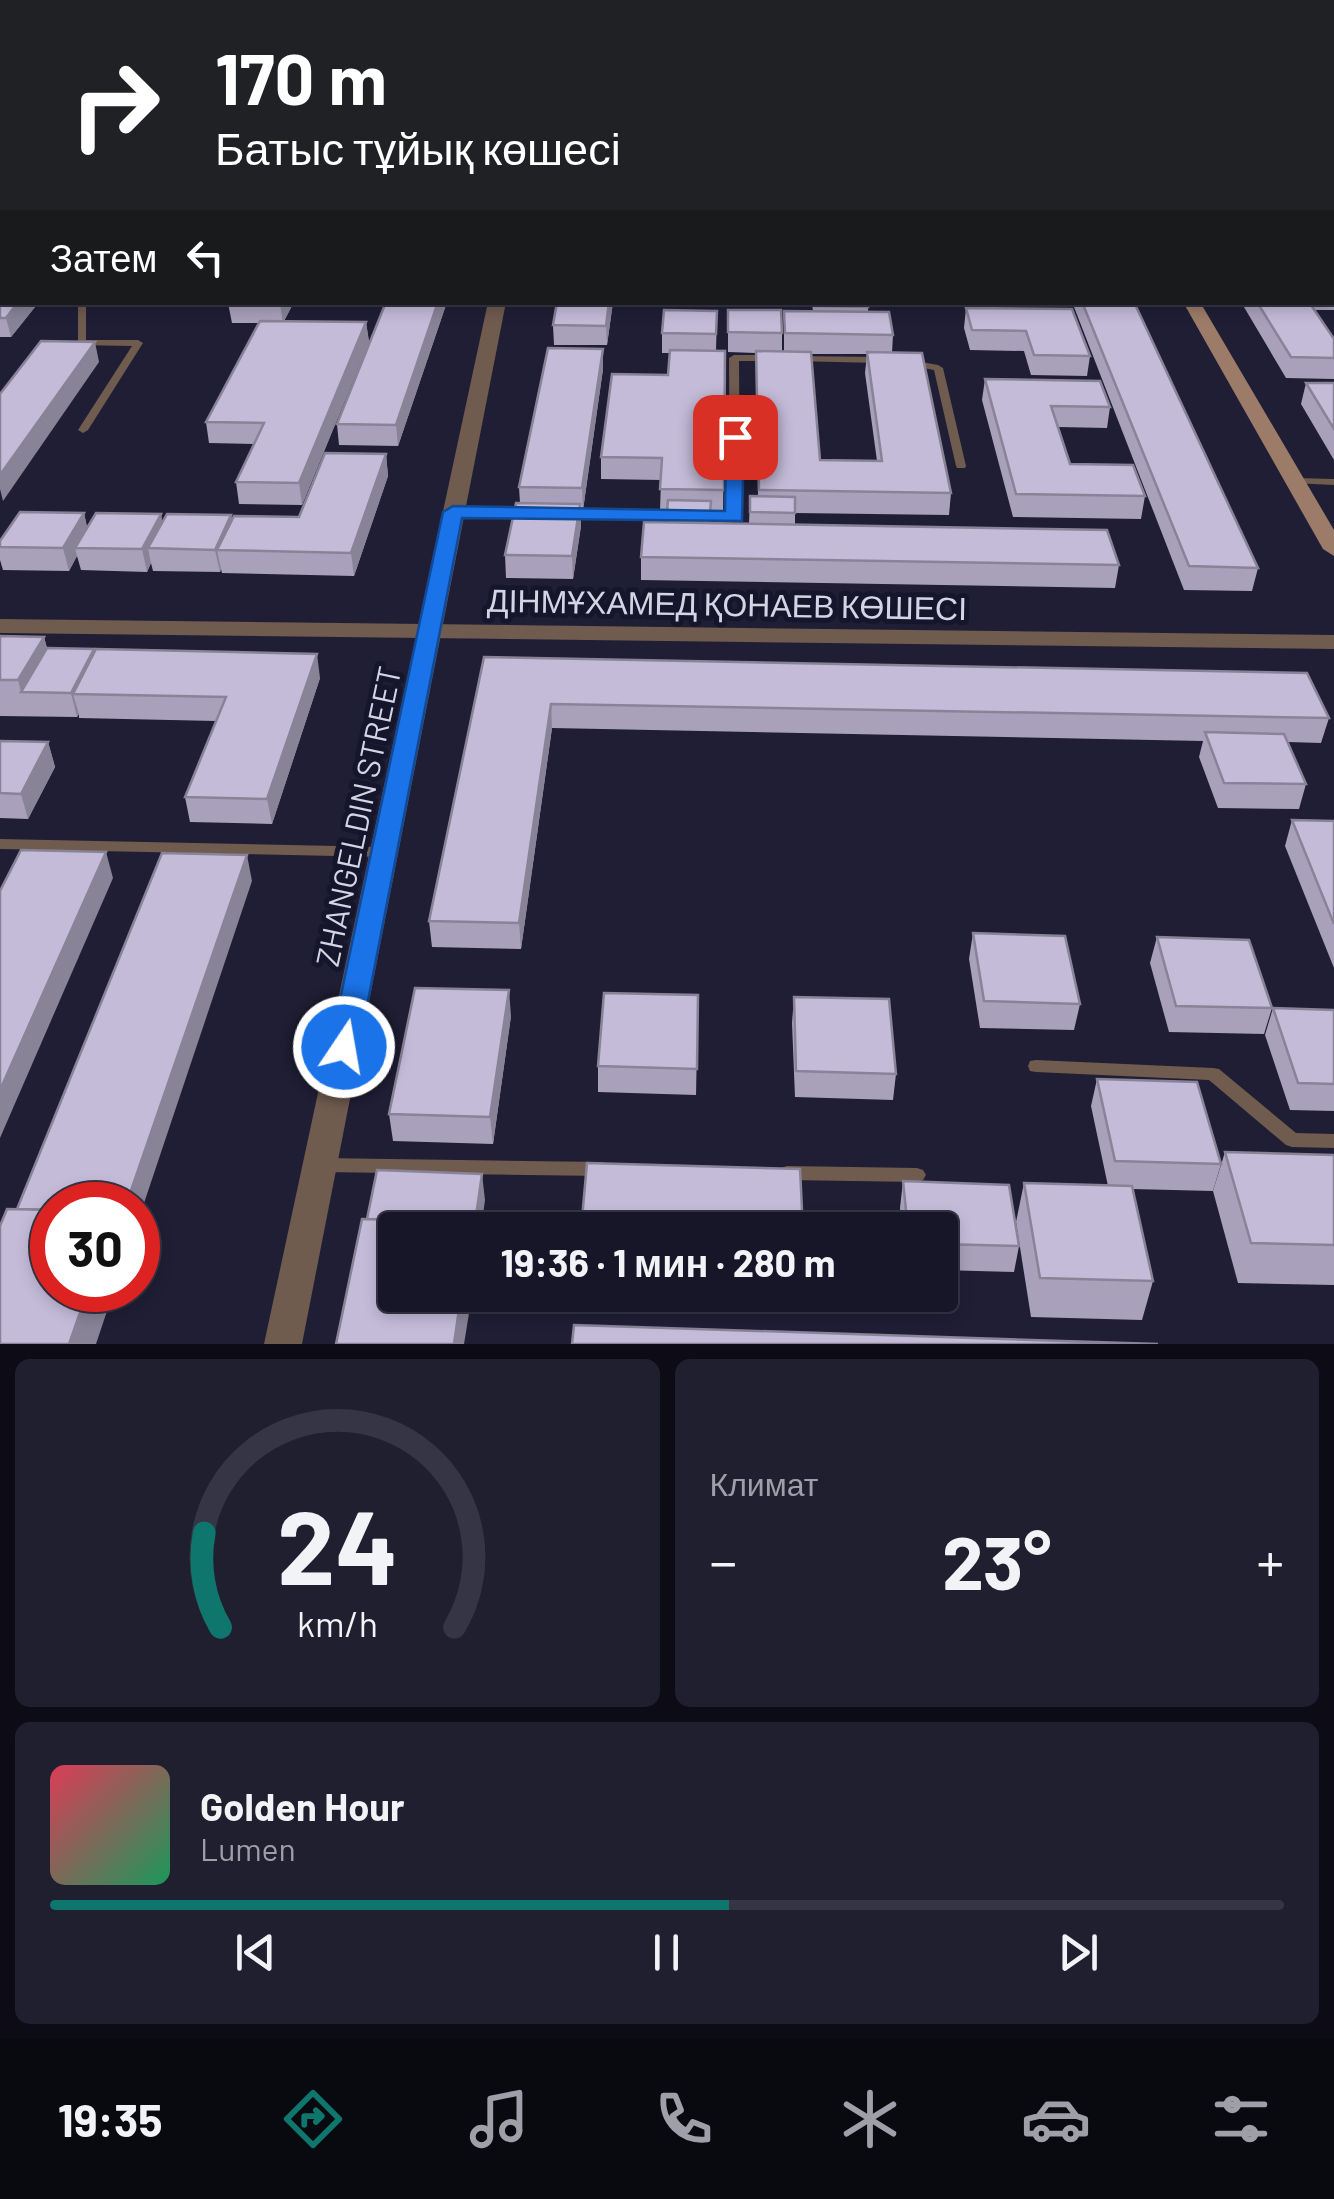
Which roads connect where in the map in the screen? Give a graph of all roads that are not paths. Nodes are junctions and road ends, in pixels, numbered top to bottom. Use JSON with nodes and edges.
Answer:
{"nodes":[{"id":1,"x":82,"y":305,"type":"edge"},
{"id":2,"x":496,"y":305,"type":"edge"},
{"id":3,"x":1192,"y":305,"type":"edge"},
{"id":4,"x":83,"y":430,"type":"dead end"},
{"id":5,"x":962,"y":466,"type":"dead end"},
{"id":6,"x":1296,"y":482,"type":"junction"},
{"id":7,"x":1334,"y":482,"type":"edge"},
{"id":8,"x":453,"y":512,"type":"junction"},
{"id":9,"x":1334,"y":549,"type":"edge"},
{"id":10,"x":0,"y":626,"type":"edge"},
{"id":11,"x":430,"y":633,"type":"junction"},
{"id":12,"x":1334,"y":642,"type":"edge"},
{"id":13,"x":0,"y":844,"type":"edge"},
{"id":14,"x":386,"y":852,"type":"junction"},
{"id":15,"x":1036,"y":1066,"type":"dead end"},
{"id":16,"x":1334,"y":1141,"type":"edge"},
{"id":17,"x":320,"y":1164,"type":"junction"},
{"id":18,"x":618,"y":1170,"type":"edge"},
{"id":19,"x":758,"y":1172,"type":"edge"},
{"id":20,"x":917,"y":1175,"type":"dead end"},
{"id":21,"x":283,"y":1344,"type":"edge"}],
"edges":[{"from":1,"to":4,"type":"lane"},
{"from":2,"to":8,"type":"street","name":"ZHANGELDIN STREET"},
{"from":3,"to":6,"type":"main road"},
{"from":5,"to":8,"type":"lane"},
{"from":6,"to":7,"type":"lane"},
{"from":6,"to":9,"type":"main road"},
{"from":8,"to":11,"type":"street","name":"ZHANGELDIN STREET"},
{"from":10,"to":11,"type":"street","name":"ДІНМҰХАМЕД ҚОНАЕВ КӨШЕСІ"},
{"from":11,"to":12,"type":"street","name":"ДІНМҰХАМЕД ҚОНАЕВ КӨШЕСІ"},
{"from":11,"to":14,"type":"street","name":"ZHANGELDIN STREET"},
{"from":13,"to":14,"type":"lane"},
{"from":14,"to":17,"type":"street","name":"ZHANGELDIN STREET"},
{"from":15,"to":16,"type":"lane"},
{"from":17,"to":18,"type":"lane"},
{"from":17,"to":21,"type":"street","name":"ZHANGELDIN STREET"},
{"from":19,"to":20,"type":"lane"}]}
